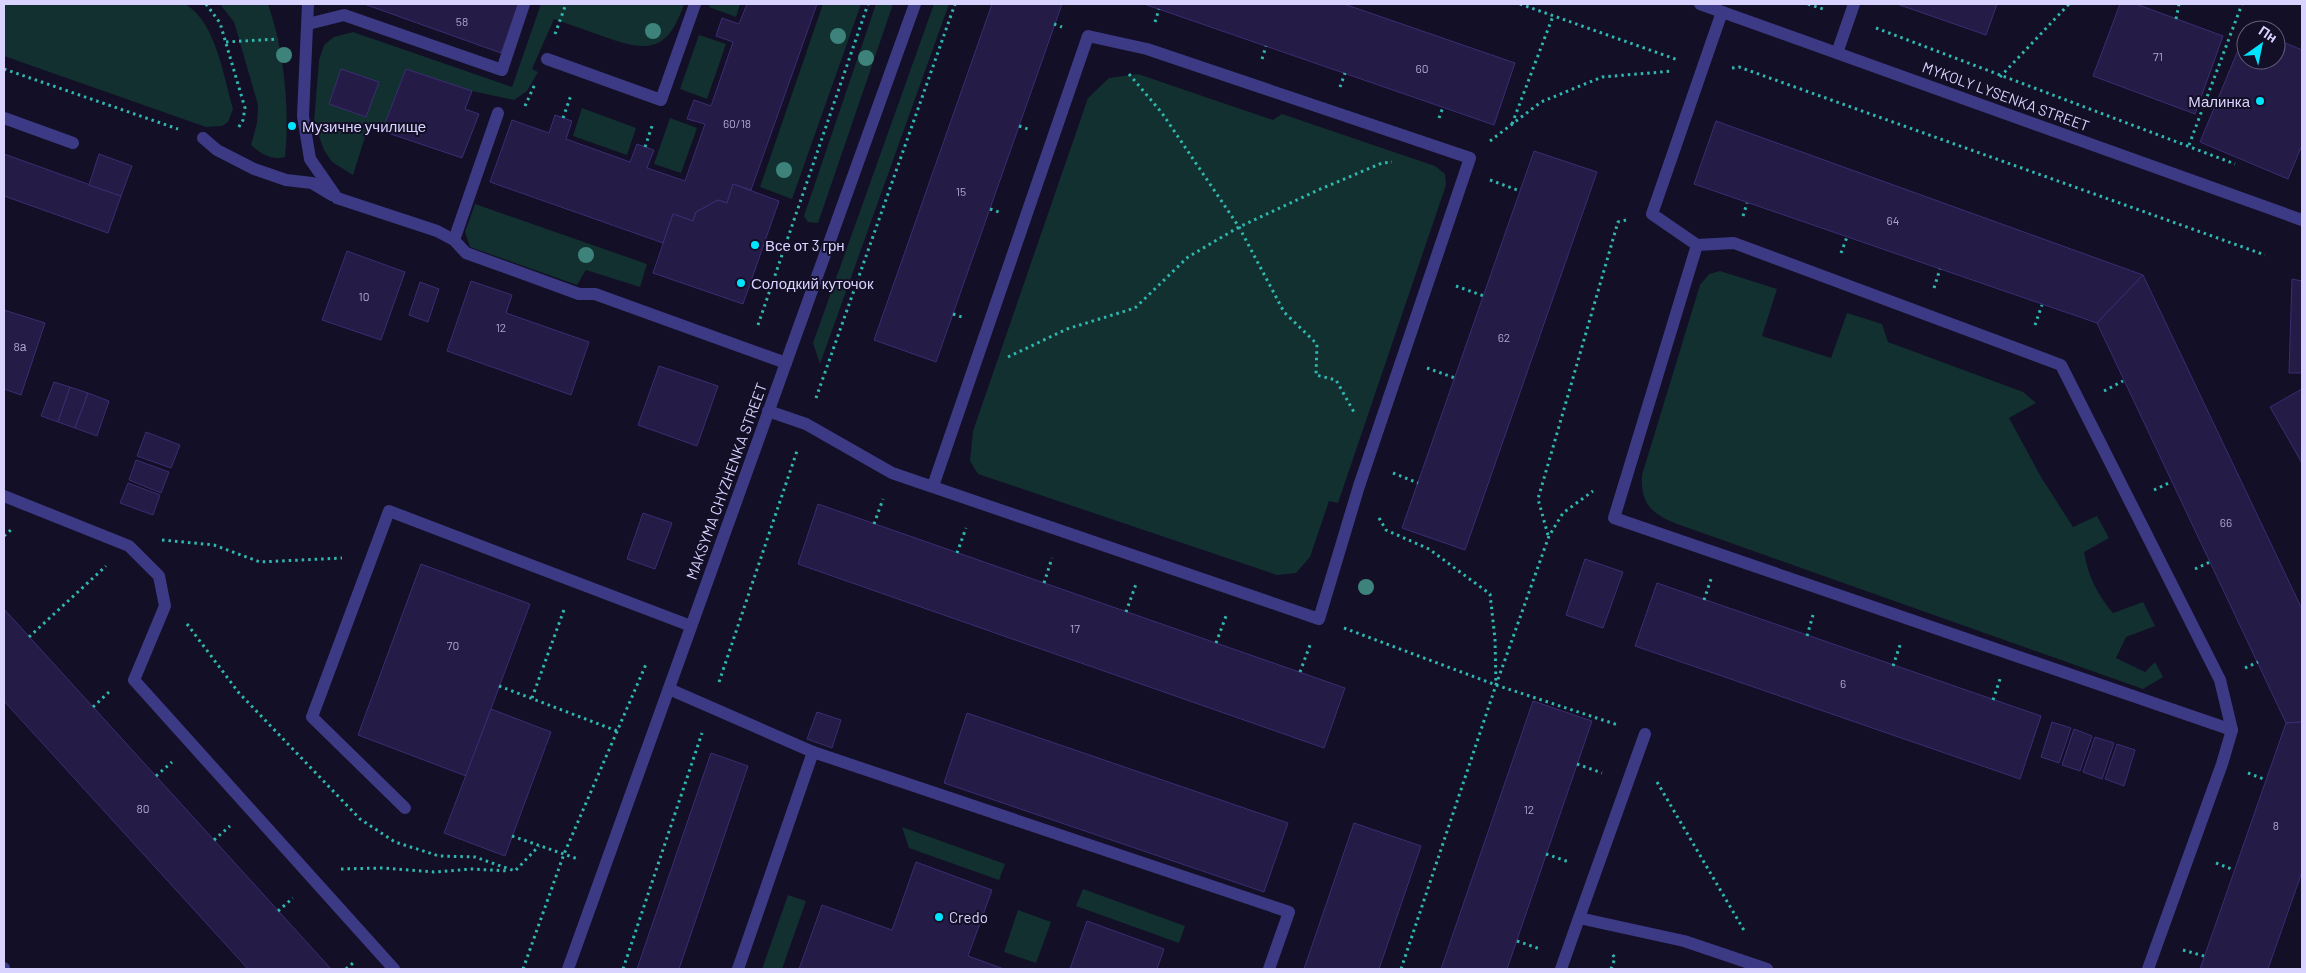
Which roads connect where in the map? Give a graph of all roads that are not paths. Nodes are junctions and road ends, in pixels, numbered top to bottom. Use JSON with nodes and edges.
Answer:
{"nodes":[{"id":1,"x":308,"y":4,"type":"edge"},
{"id":2,"x":524,"y":4,"type":"edge"},
{"id":3,"x":695,"y":4,"type":"edge"},
{"id":4,"x":915,"y":4,"type":"edge"},
{"id":5,"x":1700,"y":4,"type":"edge"},
{"id":6,"x":1854,"y":4,"type":"edge"},
{"id":7,"x":1722,"y":12,"type":"junction"},
{"id":8,"x":308,"y":24,"type":"junction"},
{"id":9,"x":1837,"y":53,"type":"junction"},
{"id":10,"x":547,"y":59,"type":"road end"},
{"id":11,"x":498,"y":113,"type":"road end"},
{"id":12,"x":4,"y":118,"type":"edge"},
{"id":13,"x":203,"y":138,"type":"road end"},
{"id":14,"x":73,"y":143,"type":"dead end"},
{"id":15,"x":336,"y":198,"type":"junction"},
{"id":16,"x":2302,"y":220,"type":"edge"},
{"id":17,"x":454,"y":240,"type":"junction"},
{"id":18,"x":1697,"y":245,"type":"junction"},
{"id":19,"x":786,"y":363,"type":"junction"},
{"id":20,"x":768,"y":411,"type":"junction"},
{"id":21,"x":933,"y":486,"type":"junction"},
{"id":22,"x":4,"y":496,"type":"edge"},
{"id":23,"x":691,"y":626,"type":"junction"},
{"id":24,"x":669,"y":689,"type":"junction"},
{"id":25,"x":2232,"y":730,"type":"junction"},
{"id":26,"x":1645,"y":734,"type":"road end"},
{"id":27,"x":813,"y":752,"type":"junction"},
{"id":28,"x":405,"y":808,"type":"dead end"},
{"id":29,"x":1579,"y":918,"type":"junction"},
{"id":30,"x":394,"y":969,"type":"edge"},
{"id":31,"x":568,"y":969,"type":"edge"},
{"id":32,"x":738,"y":969,"type":"edge"},
{"id":33,"x":1269,"y":969,"type":"edge"},
{"id":34,"x":1561,"y":969,"type":"edge"},
{"id":35,"x":1767,"y":969,"type":"edge"},
{"id":36,"x":2148,"y":969,"type":"edge"}],
"edges":[{"from":1,"to":8,"type":"street"},
{"from":2,"to":8,"type":"street"},
{"from":3,"to":10,"type":"street"},
{"from":4,"to":19,"type":"street","name":"MAKSYMA CHYZHENKA STREET"},
{"from":5,"to":7,"type":"street","name":"MYKOLY LYSENKA STREET"},
{"from":6,"to":9,"type":"street"},
{"from":7,"to":9,"type":"street","name":"MYKOLY LYSENKA STREET"},
{"from":7,"to":18,"type":"street"},
{"from":8,"to":15,"type":"street"},
{"from":9,"to":16,"type":"street","name":"MYKOLY LYSENKA STREET"},
{"from":11,"to":17,"type":"street"},
{"from":12,"to":14,"type":"street"},
{"from":13,"to":15,"type":"street"},
{"from":15,"to":17,"type":"street"},
{"from":17,"to":19,"type":"street"},
{"from":18,"to":25,"type":"street"},
{"from":18,"to":25,"type":"street"},
{"from":19,"to":20,"type":"street","name":"MAKSYMA CHYZHENKA STREET"},
{"from":20,"to":21,"type":"street"},
{"from":20,"to":23,"type":"street","name":"MAKSYMA CHYZHENKA STREET"},
{"from":21,"to":21,"type":"street"},
{"from":22,"to":30,"type":"street"},
{"from":23,"to":24,"type":"street","name":"MAKSYMA CHYZHENKA STREET"},
{"from":23,"to":28,"type":"street"},
{"from":24,"to":27,"type":"street"},
{"from":24,"to":31,"type":"street","name":"MAKSYMA CHYZHENKA STREET"},
{"from":25,"to":36,"type":"street"},
{"from":26,"to":29,"type":"street"},
{"from":27,"to":32,"type":"street"},
{"from":27,"to":33,"type":"street"},
{"from":29,"to":34,"type":"street"},
{"from":29,"to":35,"type":"street"}]}
